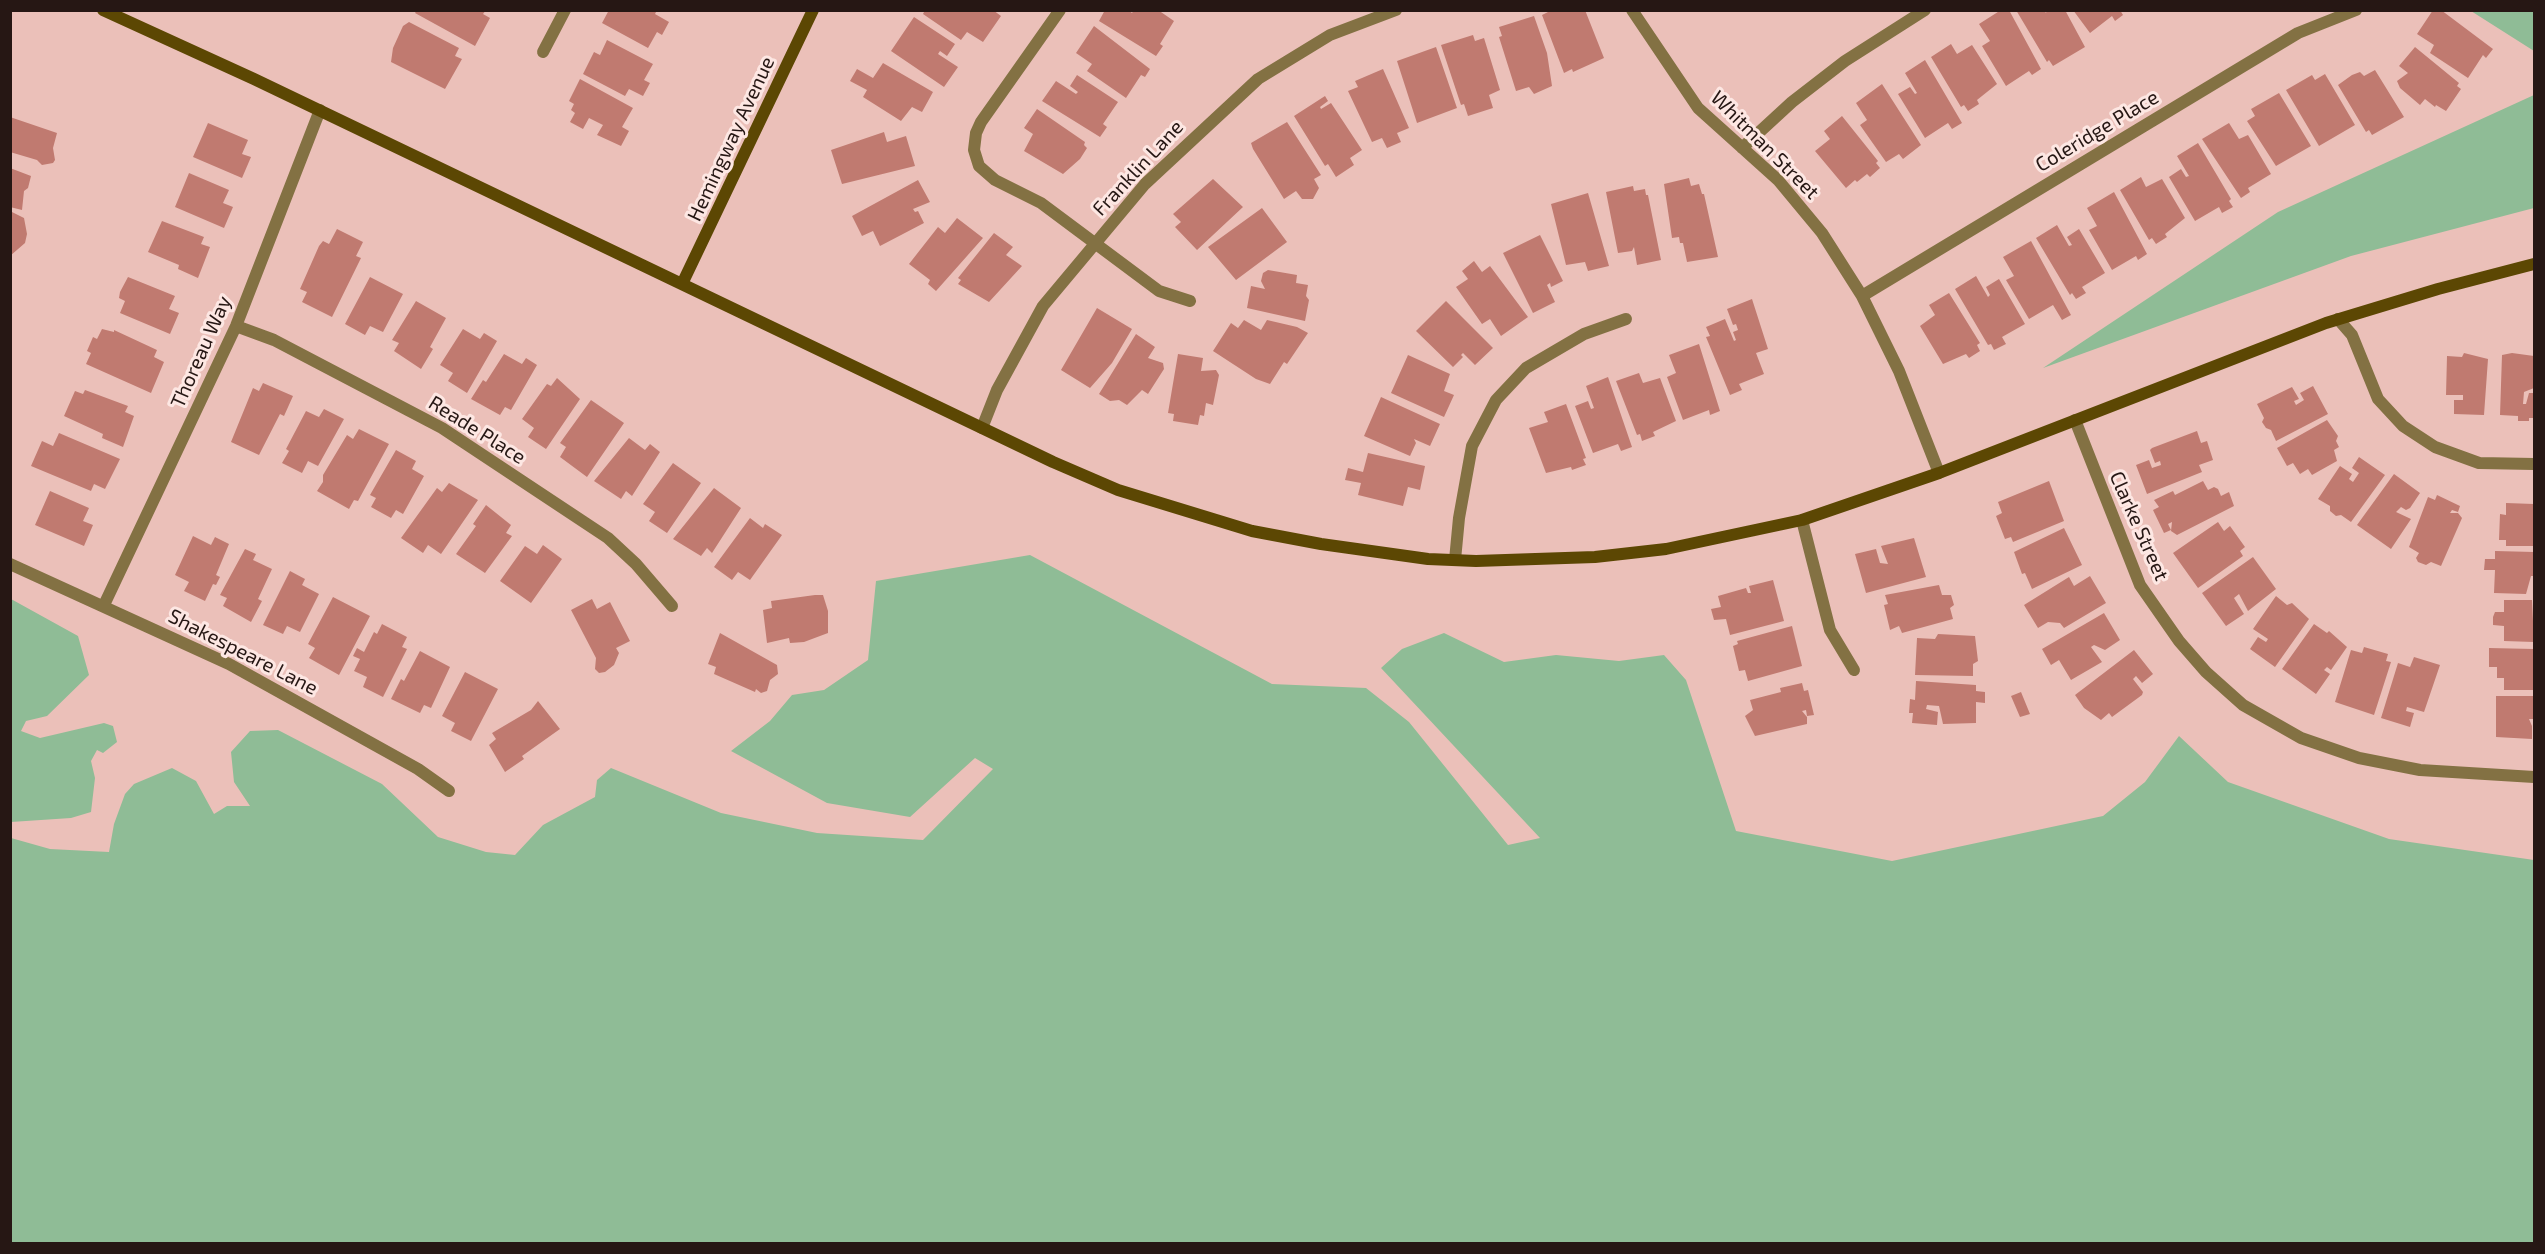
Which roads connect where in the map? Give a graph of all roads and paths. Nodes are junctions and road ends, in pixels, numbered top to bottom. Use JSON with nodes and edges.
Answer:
{"nodes":[{"id":1,"x":103,"y":10,"type":"edge"},
{"id":2,"x":566,"y":10,"type":"edge"},
{"id":3,"x":813,"y":10,"type":"edge"},
{"id":4,"x":1060,"y":10,"type":"edge"},
{"id":5,"x":1396,"y":10,"type":"edge"},
{"id":6,"x":1632,"y":10,"type":"edge"},
{"id":7,"x":1924,"y":10,"type":"edge"},
{"id":8,"x":2356,"y":10,"type":"edge"},
{"id":9,"x":543,"y":52,"type":"dead end"},
{"id":10,"x":320,"y":110,"type":"junction"},
{"id":11,"x":1742,"y":148,"type":"junction"},
{"id":12,"x":1094,"y":244,"type":"junction"},
{"id":13,"x":2535,"y":264,"type":"edge"},
{"id":14,"x":682,"y":284,"type":"junction"},
{"id":15,"x":1862,"y":296,"type":"junction"},
{"id":16,"x":1190,"y":301,"type":"dead end"},
{"id":17,"x":1626,"y":319,"type":"dead end"},
{"id":18,"x":2338,"y":319,"type":"junction"},
{"id":19,"x":236,"y":326,"type":"junction"},
{"id":20,"x":2075,"y":420,"type":"junction"},
{"id":21,"x":982,"y":428,"type":"junction"},
{"id":22,"x":2535,"y":464,"type":"edge"},
{"id":23,"x":1939,"y":474,"type":"junction"},
{"id":24,"x":1802,"y":520,"type":"junction"},
{"id":25,"x":1455,"y":560,"type":"junction"},
{"id":26,"x":10,"y":564,"type":"edge"},
{"id":27,"x":104,"y":605,"type":"junction"},
{"id":28,"x":672,"y":606,"type":"dead end"},
{"id":29,"x":1854,"y":670,"type":"dead end"},
{"id":30,"x":2535,"y":777,"type":"edge"},
{"id":31,"x":449,"y":791,"type":"dead end"}],
"edges":[{"from":1,"to":10,"type":"main road"},
{"from":2,"to":9,"type":"street"},
{"from":3,"to":14,"type":"main road","name":"Hemingway Avenue"},
{"from":4,"to":12,"type":"street"},
{"from":5,"to":12,"type":"street","name":"Franklin Lane"},
{"from":6,"to":11,"type":"street","name":"Whitman Street"},
{"from":7,"to":11,"type":"street"},
{"from":8,"to":15,"type":"street","name":"Coleridge Place"},
{"from":10,"to":14,"type":"main road"},
{"from":10,"to":19,"type":"street","name":"Thoreau Way"},
{"from":11,"to":15,"type":"street","name":"Whitman Street"},
{"from":12,"to":16,"type":"street"},
{"from":12,"to":21,"type":"street","name":"Franklin Lane"},
{"from":13,"to":18,"type":"main road"},
{"from":14,"to":21,"type":"main road"},
{"from":15,"to":23,"type":"street","name":"Whitman Street"},
{"from":17,"to":25,"type":"street"},
{"from":18,"to":20,"type":"main road"},
{"from":18,"to":22,"type":"street"},
{"from":19,"to":27,"type":"street","name":"Thoreau Way"},
{"from":19,"to":28,"type":"street","name":"Reade Place"},
{"from":20,"to":23,"type":"main road"},
{"from":20,"to":30,"type":"street","name":"Clarke Street"},
{"from":21,"to":25,"type":"main road"},
{"from":23,"to":24,"type":"main road"},
{"from":24,"to":25,"type":"main road"},
{"from":24,"to":29,"type":"street"},
{"from":26,"to":27,"type":"street","name":"Shakespeare Lane"},
{"from":27,"to":31,"type":"street","name":"Shakespeare Lane"}]}
